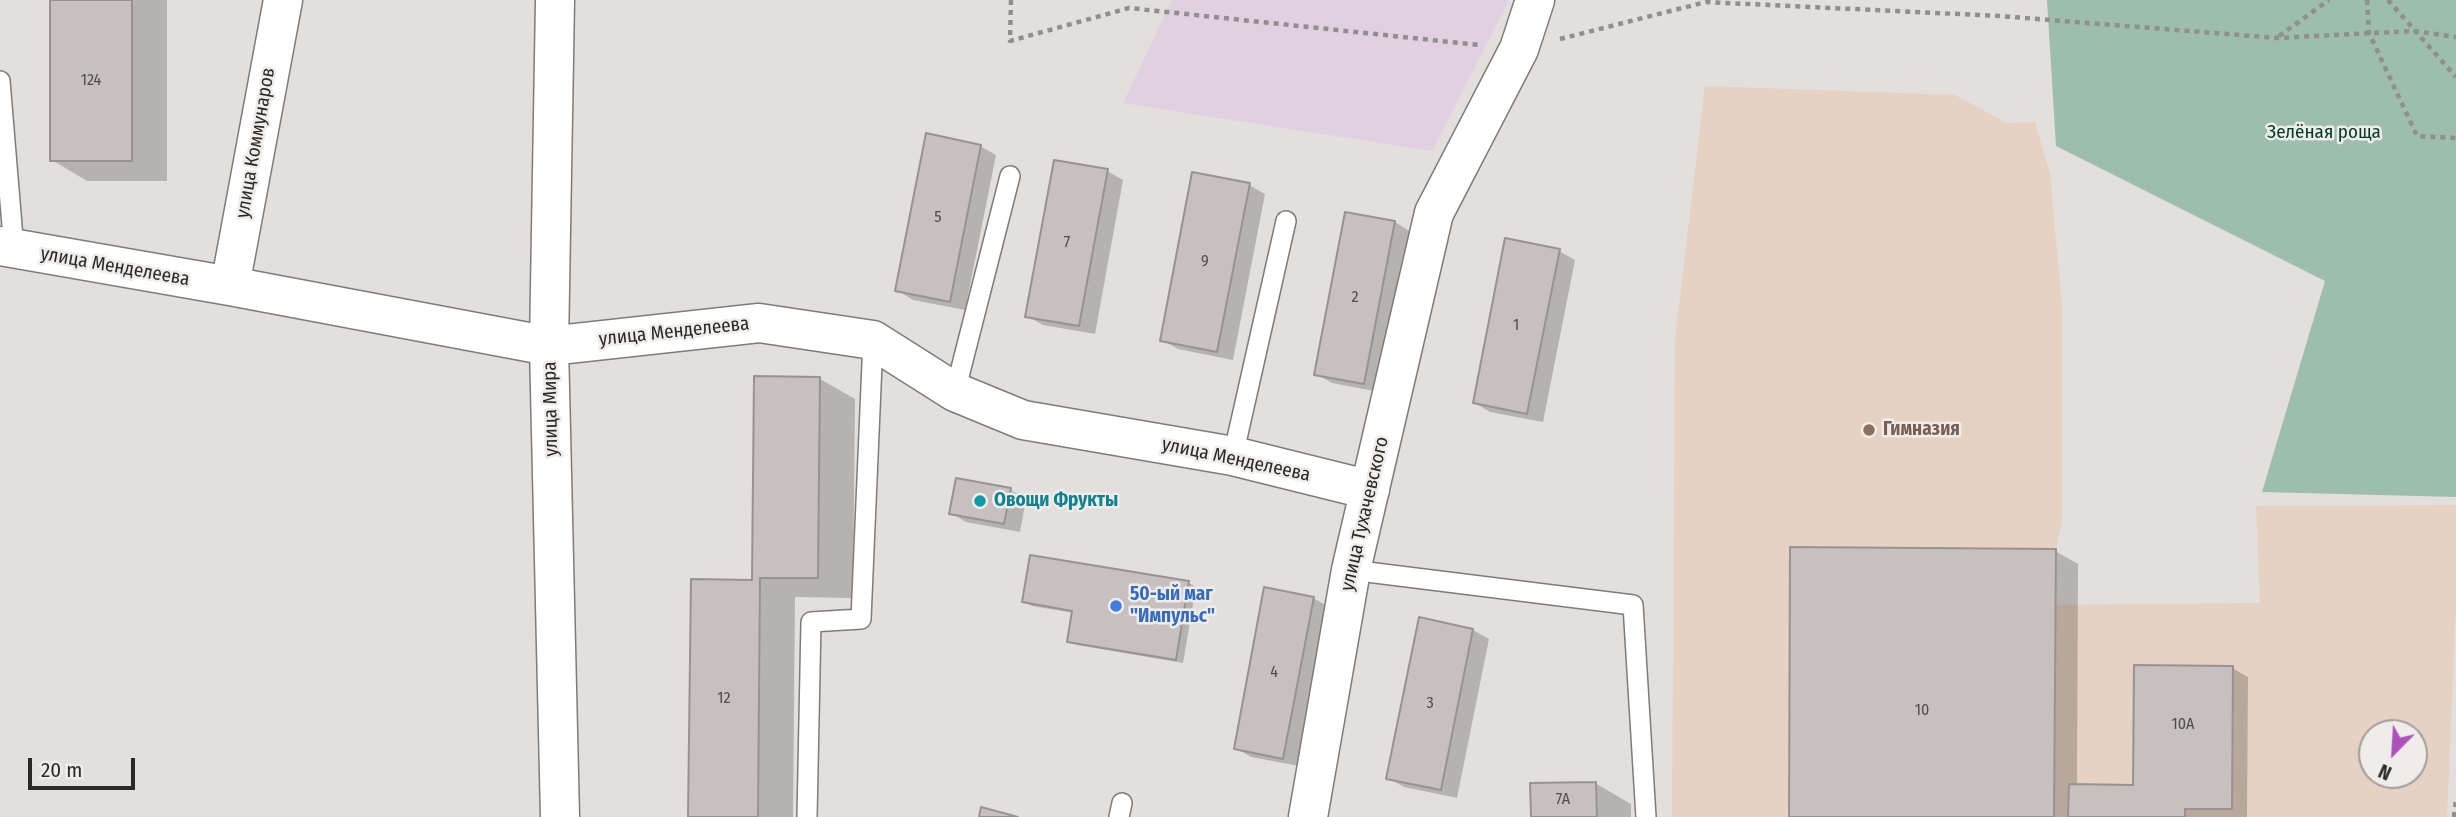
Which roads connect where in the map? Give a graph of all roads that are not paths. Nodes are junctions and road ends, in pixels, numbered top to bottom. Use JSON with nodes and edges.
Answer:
{"nodes":[{"id":1,"x":283,"y":0,"type":"edge"},
{"id":2,"x":555,"y":0,"type":"edge"},
{"id":3,"x":1535,"y":0,"type":"edge"},
{"id":4,"x":0,"y":80,"type":"edge"},
{"id":5,"x":1010,"y":176,"type":"dead end"},
{"id":6,"x":1286,"y":221,"type":"dead end"},
{"id":7,"x":7,"y":248,"type":"edge"},
{"id":8,"x":230,"y":286,"type":"junction"},
{"id":9,"x":873,"y":340,"type":"junction"},
{"id":10,"x":549,"y":346,"type":"junction"},
{"id":11,"x":955,"y":392,"type":"junction"},
{"id":12,"x":1233,"y":456,"type":"junction"},
{"id":13,"x":1370,"y":490,"type":"junction"},
{"id":14,"x":1351,"y":570,"type":"junction"},
{"id":15,"x":560,"y":817,"type":"edge"},
{"id":16,"x":807,"y":817,"type":"edge"},
{"id":17,"x":1308,"y":817,"type":"edge"},
{"id":18,"x":1646,"y":817,"type":"edge"}],
"edges":[{"from":1,"to":8,"type":"street","name":"улица Коммунаров"},
{"from":2,"to":10,"type":"street","name":"улица Мира"},
{"from":3,"to":13,"type":"street","name":"улица Тухачевского"},
{"from":4,"to":7,"type":"lane"},
{"from":5,"to":11,"type":"lane"},
{"from":6,"to":12,"type":"lane"},
{"from":7,"to":8,"type":"street","name":"улица Менделеева"},
{"from":8,"to":10,"type":"street","name":"улица Менделеева"},
{"from":9,"to":10,"type":"street","name":"улица Менделеева"},
{"from":9,"to":11,"type":"street","name":"улица Менделеева"},
{"from":9,"to":16,"type":"lane"},
{"from":10,"to":15,"type":"street","name":"улица Мира"},
{"from":11,"to":12,"type":"street","name":"улица Менделеева"},
{"from":12,"to":13,"type":"street","name":"улица Менделеева"},
{"from":13,"to":14,"type":"street","name":"улица Тухачевского"},
{"from":14,"to":17,"type":"street","name":"улица Тухачевского"},
{"from":14,"to":18,"type":"lane"}]}
